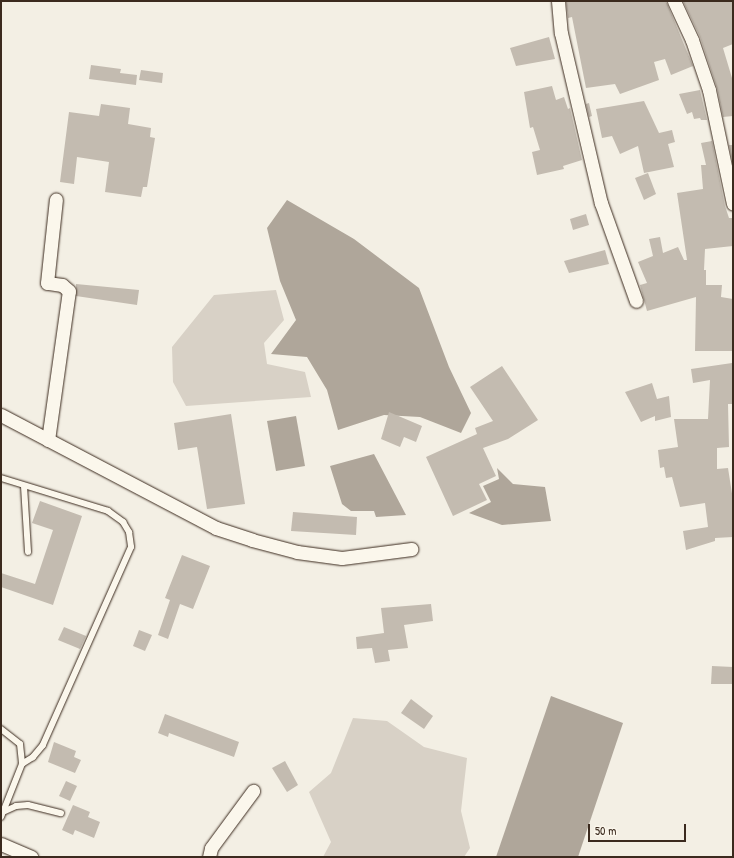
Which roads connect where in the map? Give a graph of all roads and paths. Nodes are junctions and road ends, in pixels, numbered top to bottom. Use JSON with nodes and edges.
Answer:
{"nodes":[{"id":1,"x":558,"y":1,"type":"edge"},
{"id":2,"x":674,"y":1,"type":"edge"},
{"id":3,"x":56,"y":199,"type":"dead end"},
{"id":4,"x":733,"y":204,"type":"edge"},
{"id":5,"x":636,"y":301,"type":"dead end"},
{"id":6,"x":1,"y":415,"type":"edge"},
{"id":7,"x":48,"y":440,"type":"junction"},
{"id":8,"x":1,"y":478,"type":"edge"},
{"id":9,"x":24,"y":486,"type":"junction"},
{"id":10,"x":411,"y":549,"type":"dead end"},
{"id":11,"x":28,"y":552,"type":"dead end"},
{"id":12,"x":1,"y":729,"type":"edge"},
{"id":13,"x":22,"y":764,"type":"junction"},
{"id":14,"x":253,"y":791,"type":"dead end"},
{"id":15,"x":5,"y":811,"type":"junction"},
{"id":16,"x":61,"y":813,"type":"dead end"},
{"id":17,"x":1,"y":818,"type":"edge"},
{"id":18,"x":1,"y":844,"type":"edge"},
{"id":19,"x":31,"y":857,"type":"edge"},
{"id":20,"x":209,"y":857,"type":"edge"}],
"edges":[{"from":1,"to":5,"type":"street"},
{"from":2,"to":4,"type":"street"},
{"from":3,"to":7,"type":"street"},
{"from":6,"to":7,"type":"street"},
{"from":7,"to":10,"type":"street"},
{"from":8,"to":9,"type":"lane"},
{"from":9,"to":11,"type":"lane"},
{"from":9,"to":13,"type":"lane"},
{"from":12,"to":13,"type":"lane"},
{"from":13,"to":15,"type":"lane"},
{"from":14,"to":20,"type":"street"},
{"from":15,"to":16,"type":"lane"},
{"from":15,"to":17,"type":"lane"},
{"from":18,"to":19,"type":"street"}]}
